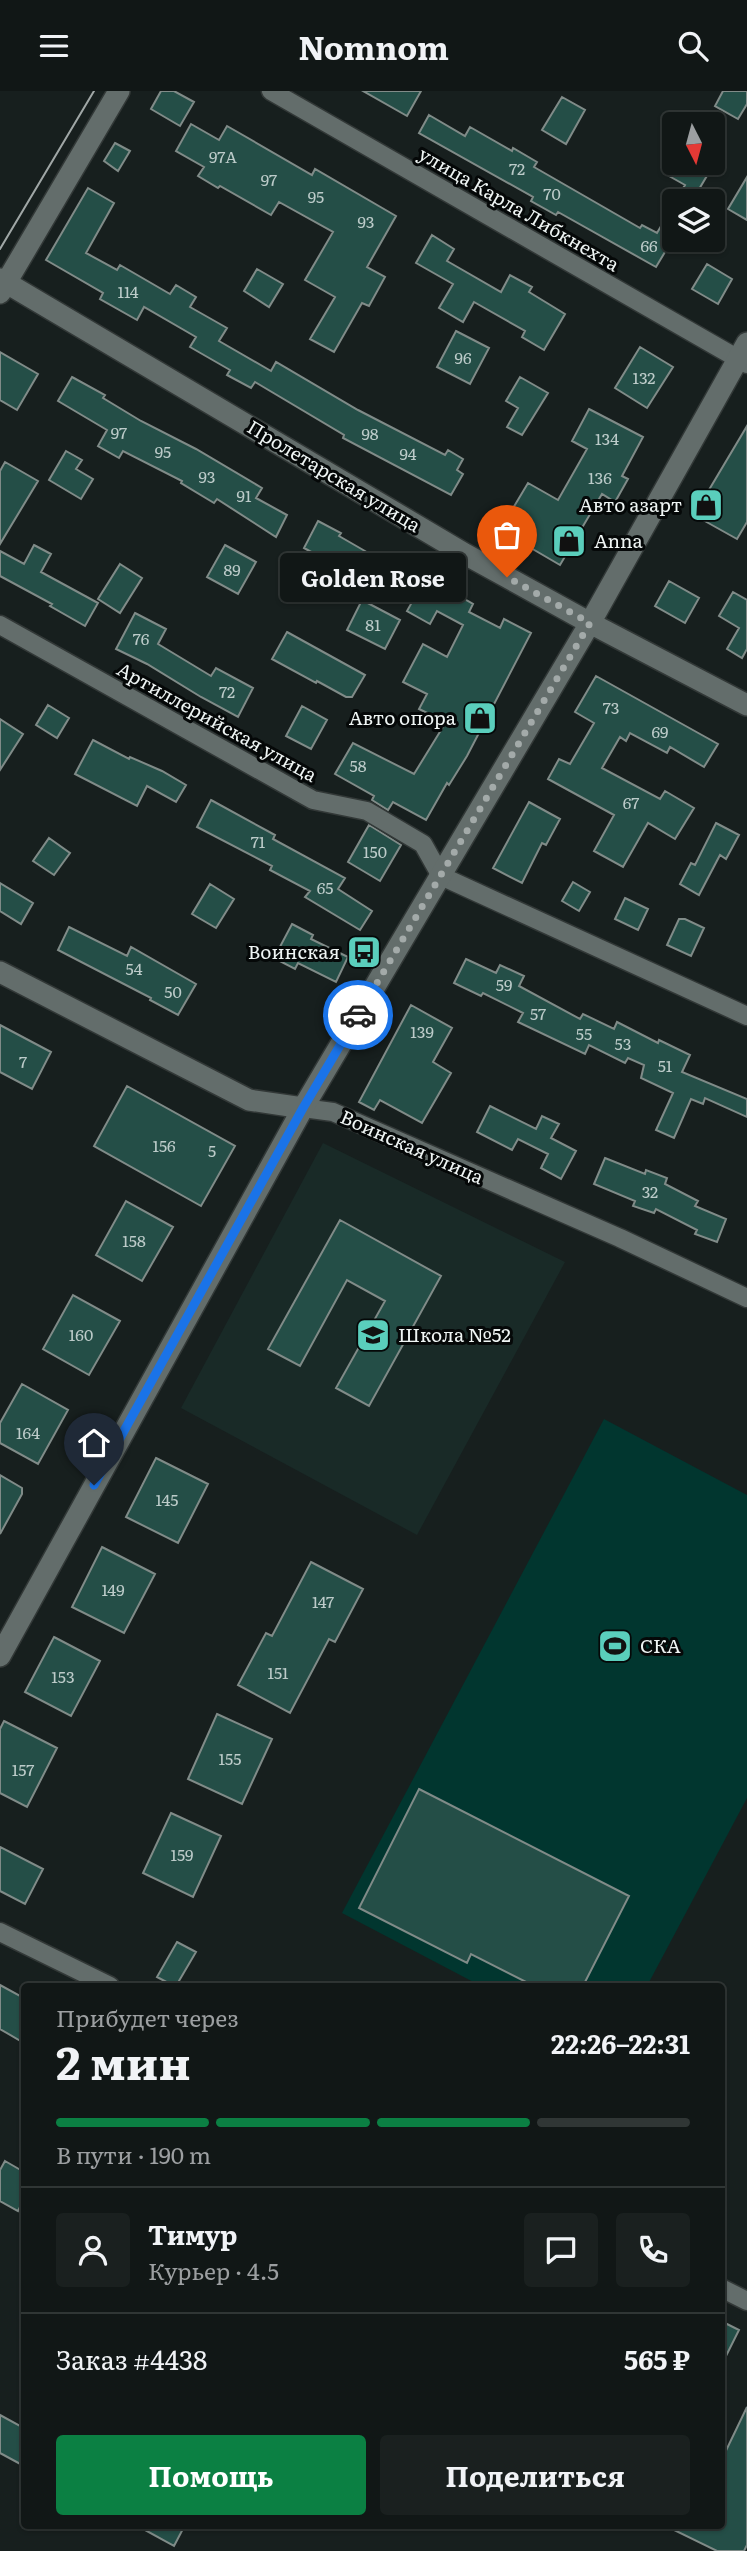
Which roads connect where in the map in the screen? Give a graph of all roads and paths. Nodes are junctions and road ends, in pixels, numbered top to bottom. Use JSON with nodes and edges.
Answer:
{"nodes":[{"id":1,"x":119,"y":91,"type":"edge"},
{"id":2,"x":271,"y":91,"type":"edge"},
{"id":3,"x":2,"y":285,"type":"edge"},
{"id":4,"x":744,"y":356,"type":"edge"},
{"id":5,"x":590,"y":623,"type":"junction"},
{"id":6,"x":0,"y":625,"type":"edge"},
{"id":7,"x":747,"y":705,"type":"edge"},
{"id":8,"x":441,"y":876,"type":"junction"},
{"id":9,"x":0,"y":972,"type":"edge"},
{"id":10,"x":747,"y":1016,"type":"edge"},
{"id":11,"x":303,"y":1108,"type":"junction"},
{"id":12,"x":747,"y":1298,"type":"edge"},
{"id":13,"x":0,"y":1656,"type":"edge"},
{"id":14,"x":0,"y":1932,"type":"edge"},
{"id":15,"x":104,"y":1983,"type":"edge"},
{"id":16,"x":725,"y":2290,"type":"edge"},
{"id":17,"x":747,"y":2301,"type":"edge"}],
"edges":[{"from":1,"to":3,"type":"main road"},
{"from":2,"to":4,"type":"street","name":"улица Карла Либкнехта"},
{"from":3,"to":5,"type":"main road","name":"Пролетарская улица"},
{"from":4,"to":5,"type":"main road"},
{"from":5,"to":7,"type":"main road","name":"Пролетарская улица"},
{"from":5,"to":8,"type":"main road"},
{"from":6,"to":8,"type":"street","name":"Артиллерийская улица"},
{"from":8,"to":10,"type":"street"},
{"from":8,"to":11,"type":"main road"},
{"from":9,"to":11,"type":"main road","name":"Воинская улица"},
{"from":11,"to":12,"type":"street","name":"Воинская улица"},
{"from":11,"to":13,"type":"main road"},
{"from":14,"to":15,"type":"street"},
{"from":16,"to":17,"type":"street"}]}
